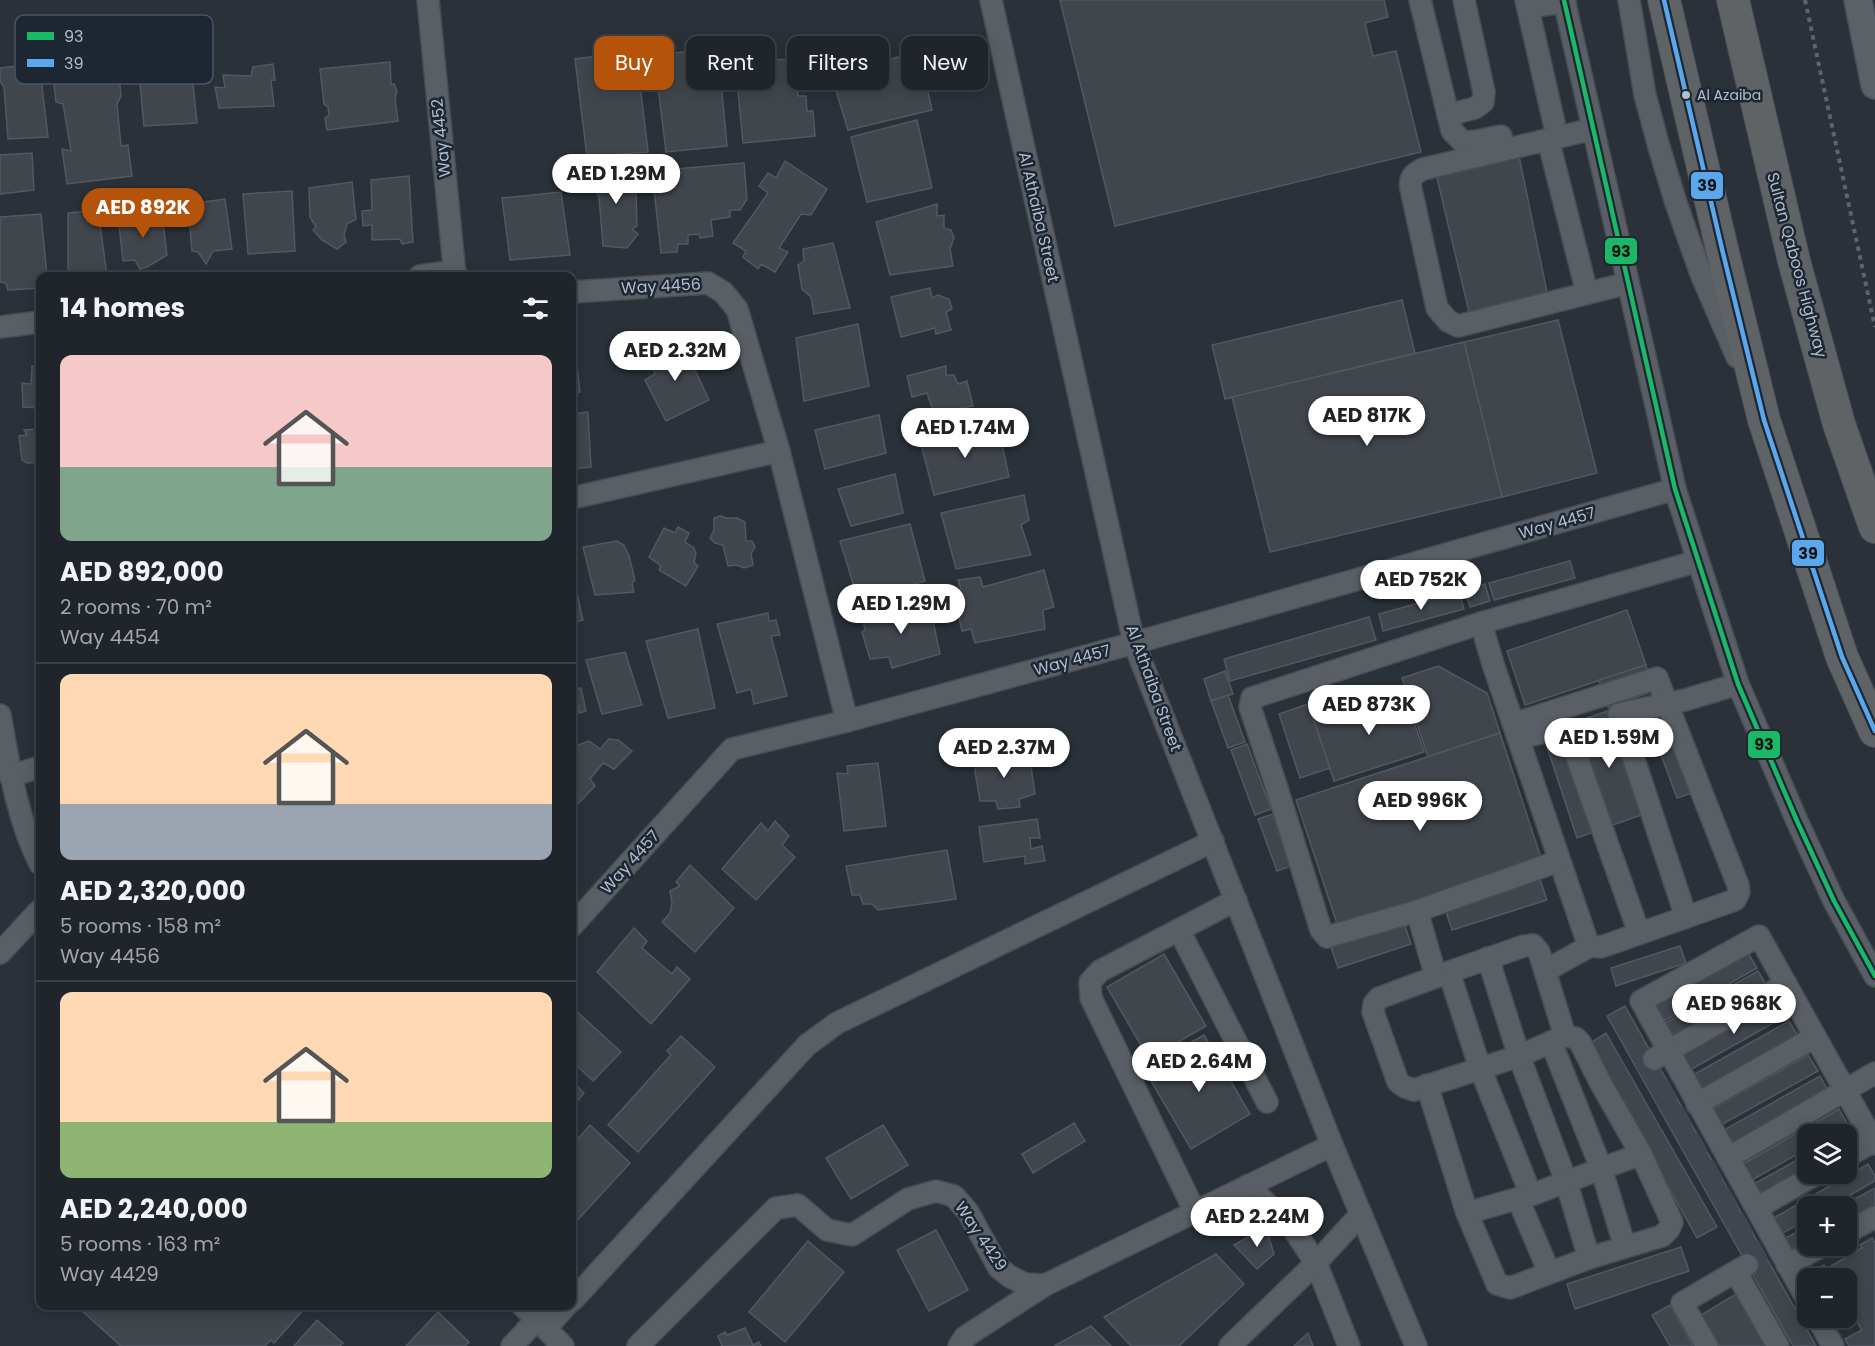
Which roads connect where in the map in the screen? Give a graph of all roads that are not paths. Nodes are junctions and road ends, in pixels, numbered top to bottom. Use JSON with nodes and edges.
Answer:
{"nodes":[{"id":1,"x":428,"y":0,"type":"edge"},
{"id":2,"x":991,"y":0,"type":"edge"},
{"id":3,"x":1420,"y":0,"type":"edge"},
{"id":4,"x":1464,"y":0,"type":"edge"},
{"id":5,"x":1629,"y":0,"type":"edge"},
{"id":6,"x":1664,"y":0,"type":"edge"},
{"id":7,"x":1858,"y":0,"type":"edge"},
{"id":8,"x":1564,"y":1,"type":"edge"},
{"id":9,"x":1527,"y":3,"type":"edge"},
{"id":10,"x":1735,"y":4,"type":"edge"},
{"id":11,"x":1875,"y":85,"type":"edge"},
{"id":12,"x":1448,"y":115,"type":"junction"},
{"id":13,"x":1592,"y":122,"type":"junction"},
{"id":14,"x":1551,"y":131,"type":"junction"},
{"id":15,"x":455,"y":272,"type":"edge"},
{"id":16,"x":1628,"y":283,"type":"junction"},
{"id":17,"x":576,"y":292,"type":"edge"},
{"id":18,"x":1587,"y":293,"type":"junction"},
{"id":19,"x":36,"y":322,"type":"edge"},
{"id":20,"x":0,"y":327,"type":"edge"},
{"id":21,"x":1764,"y":420,"type":"junction"},
{"id":22,"x":779,"y":451,"type":"junction"},
{"id":23,"x":1675,"y":489,"type":"junction"},
{"id":24,"x":576,"y":497,"type":"edge"},
{"id":25,"x":1875,"y":527,"type":"edge"},
{"id":26,"x":1698,"y":561,"type":"junction"},
{"id":27,"x":1481,"y":623,"type":"junction"},
{"id":28,"x":1134,"y":643,"type":"junction"},
{"id":29,"x":1738,"y":684,"type":"junction"},
{"id":30,"x":1667,"y":704,"type":"junction"},
{"id":31,"x":0,"y":715,"type":"edge"},
{"id":32,"x":847,"y":722,"type":"junction"},
{"id":33,"x":1515,"y":731,"type":"junction"},
{"id":34,"x":1875,"y":731,"type":"edge"},
{"id":35,"x":36,"y":768,"type":"edge"},
{"id":36,"x":10,"y":776,"type":"junction"},
{"id":37,"x":1213,"y":841,"type":"junction"},
{"id":38,"x":36,"y":856,"type":"edge"},
{"id":39,"x":1559,"y":861,"type":"junction"},
{"id":40,"x":1236,"y":900,"type":"junction"},
{"id":41,"x":1417,"y":911,"type":"junction"},
{"id":42,"x":36,"y":914,"type":"edge"},
{"id":43,"x":1686,"y":917,"type":"junction"},
{"id":44,"x":576,"y":922,"type":"edge"},
{"id":45,"x":1179,"y":930,"type":"junction"},
{"id":46,"x":1639,"y":933,"type":"junction"},
{"id":47,"x":1590,"y":946,"type":"junction"},
{"id":48,"x":0,"y":953,"type":"edge"},
{"id":49,"x":1488,"y":958,"type":"junction"},
{"id":50,"x":1545,"y":971,"type":"junction"},
{"id":51,"x":1442,"y":974,"type":"junction"},
{"id":52,"x":1875,"y":976,"type":"edge"},
{"id":53,"x":1786,"y":984,"type":"junction"},
{"id":54,"x":1815,"y":1037,"type":"junction"},
{"id":55,"x":1558,"y":1039,"type":"junction"},
{"id":56,"x":1662,"y":1055,"type":"junction"},
{"id":57,"x":1519,"y":1056,"type":"junction"},
{"id":58,"x":1480,"y":1068,"type":"junction"},
{"id":59,"x":1875,"y":1072,"type":"edge"},
{"id":60,"x":1427,"y":1086,"type":"junction"},
{"id":61,"x":1845,"y":1090,"type":"junction"},
{"id":62,"x":1267,"y":1102,"type":"dead end"},
{"id":63,"x":1697,"y":1104,"type":"junction"},
{"id":64,"x":1874,"y":1142,"type":"edge"},
{"id":65,"x":1332,"y":1145,"type":"junction"},
{"id":66,"x":1857,"y":1151,"type":"edge"},
{"id":67,"x":1641,"y":1154,"type":"junction"},
{"id":68,"x":1728,"y":1158,"type":"junction"},
{"id":69,"x":1601,"y":1168,"type":"junction"},
{"id":70,"x":1566,"y":1180,"type":"junction"},
{"id":71,"x":1799,"y":1184,"type":"edge"},
{"id":72,"x":1247,"y":1186,"type":"junction"},
{"id":73,"x":1524,"y":1197,"type":"junction"},
{"id":74,"x":1757,"y":1208,"type":"junction"},
{"id":75,"x":1195,"y":1212,"type":"junction"},
{"id":76,"x":1467,"y":1213,"type":"junction"},
{"id":77,"x":1361,"y":1214,"type":"junction"},
{"id":78,"x":1875,"y":1217,"type":"edge"},
{"id":79,"x":1857,"y":1227,"type":"edge"},
{"id":80,"x":1625,"y":1247,"type":"junction"},
{"id":81,"x":1804,"y":1256,"type":"edge"},
{"id":82,"x":1589,"y":1258,"type":"junction"},
{"id":83,"x":1316,"y":1263,"type":"junction"},
{"id":84,"x":1787,"y":1265,"type":"junction"},
{"id":85,"x":1549,"y":1272,"type":"junction"},
{"id":86,"x":1797,"y":1282,"type":"edge"},
{"id":87,"x":1045,"y":1285,"type":"junction"},
{"id":88,"x":576,"y":1296,"type":"edge"},
{"id":89,"x":555,"y":1310,"type":"edge"},
{"id":90,"x":535,"y":1318,"type":"edge"},
{"id":91,"x":1822,"y":1328,"type":"edge"},
{"id":92,"x":512,"y":1346,"type":"edge"},
{"id":93,"x":563,"y":1346,"type":"edge"},
{"id":94,"x":638,"y":1346,"type":"edge"},
{"id":95,"x":959,"y":1346,"type":"edge"},
{"id":96,"x":1230,"y":1346,"type":"edge"},
{"id":97,"x":1349,"y":1346,"type":"edge"},
{"id":98,"x":1416,"y":1346,"type":"edge"},
{"id":99,"x":1707,"y":1346,"type":"edge"},
{"id":100,"x":1778,"y":1346,"type":"edge"},
{"id":101,"x":1833,"y":1346,"type":"edge"}],
"edges":[{"from":1,"to":15,"type":"street","name":"Way 4452"},
{"from":2,"to":28,"type":"street","name":"Al Athaiba Street"},
{"from":3,"to":12,"type":"street"},
{"from":4,"to":12,"type":"street"},
{"from":5,"to":21,"type":"street"},
{"from":6,"to":21,"type":"highway"},
{"from":7,"to":11,"type":"main road"},
{"from":8,"to":9,"type":"street"},
{"from":8,"to":13,"type":"street"},
{"from":9,"to":14,"type":"street"},
{"from":10,"to":25,"type":"highway","name":"Sultan Qaboos Highway"},
{"from":12,"to":14,"type":"street"},
{"from":13,"to":14,"type":"street"},
{"from":13,"to":16,"type":"street"},
{"from":14,"to":18,"type":"street"},
{"from":14,"to":18,"type":"street"},
{"from":16,"to":18,"type":"street"},
{"from":16,"to":23,"type":"street"},
{"from":17,"to":22,"type":"street","name":"Way 4456"},
{"from":19,"to":20,"type":"street"},
{"from":21,"to":34,"type":"highway"},
{"from":22,"to":24,"type":"street"},
{"from":22,"to":32,"type":"street","name":"Way 4456"},
{"from":23,"to":26,"type":"street"},
{"from":23,"to":28,"type":"street","name":"Way 4457"},
{"from":26,"to":27,"type":"street"},
{"from":26,"to":29,"type":"street"},
{"from":27,"to":33,"type":"street"},
{"from":27,"to":41,"type":"street"},
{"from":28,"to":32,"type":"street","name":"Way 4457"},
{"from":28,"to":37,"type":"street","name":"Al Athaiba Street"},
{"from":29,"to":30,"type":"street"},
{"from":29,"to":52,"type":"street"},
{"from":30,"to":33,"type":"street"},
{"from":30,"to":43,"type":"street"},
{"from":30,"to":43,"type":"street"},
{"from":31,"to":36,"type":"street"},
{"from":32,"to":44,"type":"street","name":"Way 4457"},
{"from":33,"to":39,"type":"street"},
{"from":33,"to":46,"type":"street"},
{"from":35,"to":36,"type":"street"},
{"from":36,"to":38,"type":"street"},
{"from":37,"to":40,"type":"street","name":"Al Athaiba Street"},
{"from":37,"to":88,"type":"street"},
{"from":39,"to":41,"type":"street"},
{"from":39,"to":47,"type":"street"},
{"from":40,"to":45,"type":"street"},
{"from":40,"to":65,"type":"street","name":"Al Athaiba Street"},
{"from":41,"to":51,"type":"street"},
{"from":42,"to":48,"type":"street"},
{"from":43,"to":46,"type":"street"},
{"from":45,"to":62,"type":"street"},
{"from":45,"to":75,"type":"street"},
{"from":46,"to":47,"type":"street"},
{"from":47,"to":50,"type":"street"},
{"from":49,"to":50,"type":"street"},
{"from":49,"to":51,"type":"street"},
{"from":49,"to":57,"type":"street"},
{"from":50,"to":55,"type":"street"},
{"from":51,"to":58,"type":"street"},
{"from":51,"to":60,"type":"street"},
{"from":53,"to":54,"type":"street"},
{"from":53,"to":56,"type":"street"},
{"from":53,"to":56,"type":"street"},
{"from":54,"to":61,"type":"street"},
{"from":54,"to":63,"type":"street"},
{"from":55,"to":57,"type":"street"},
{"from":55,"to":67,"type":"street"},
{"from":55,"to":69,"type":"street"},
{"from":56,"to":63,"type":"street"},
{"from":57,"to":58,"type":"street"},
{"from":57,"to":70,"type":"street"},
{"from":58,"to":60,"type":"street"},
{"from":58,"to":73,"type":"street"},
{"from":59,"to":61,"type":"street"},
{"from":60,"to":76,"type":"street"},
{"from":61,"to":64,"type":"street"},
{"from":61,"to":68,"type":"street"},
{"from":63,"to":68,"type":"street"},
{"from":64,"to":66,"type":"street"},
{"from":65,"to":72,"type":"street"},
{"from":65,"to":77,"type":"street","name":"Al Athaiba Street"},
{"from":67,"to":69,"type":"street"},
{"from":67,"to":80,"type":"street"},
{"from":68,"to":74,"type":"street"},
{"from":69,"to":70,"type":"street"},
{"from":69,"to":80,"type":"street"},
{"from":70,"to":73,"type":"street"},
{"from":70,"to":82,"type":"street"},
{"from":71,"to":74,"type":"street"},
{"from":72,"to":75,"type":"street"},
{"from":72,"to":83,"type":"street"},
{"from":73,"to":76,"type":"street"},
{"from":73,"to":85,"type":"street"},
{"from":74,"to":84,"type":"street"},
{"from":75,"to":87,"type":"street"},
{"from":76,"to":85,"type":"street"},
{"from":77,"to":83,"type":"street"},
{"from":77,"to":98,"type":"street","name":"Al Athaiba Street"},
{"from":78,"to":79,"type":"street"},
{"from":80,"to":82,"type":"street"},
{"from":81,"to":84,"type":"street"},
{"from":82,"to":85,"type":"street"},
{"from":83,"to":96,"type":"street"},
{"from":83,"to":97,"type":"street"},
{"from":84,"to":86,"type":"street"},
{"from":87,"to":94,"type":"street","name":"Way 4429"},
{"from":87,"to":95,"type":"street"},
{"from":89,"to":90,"type":"street"},
{"from":90,"to":92,"type":"street"},
{"from":90,"to":93,"type":"street"},
{"from":91,"to":101,"type":"street"},
{"from":99,"to":100,"type":"street"}]}
